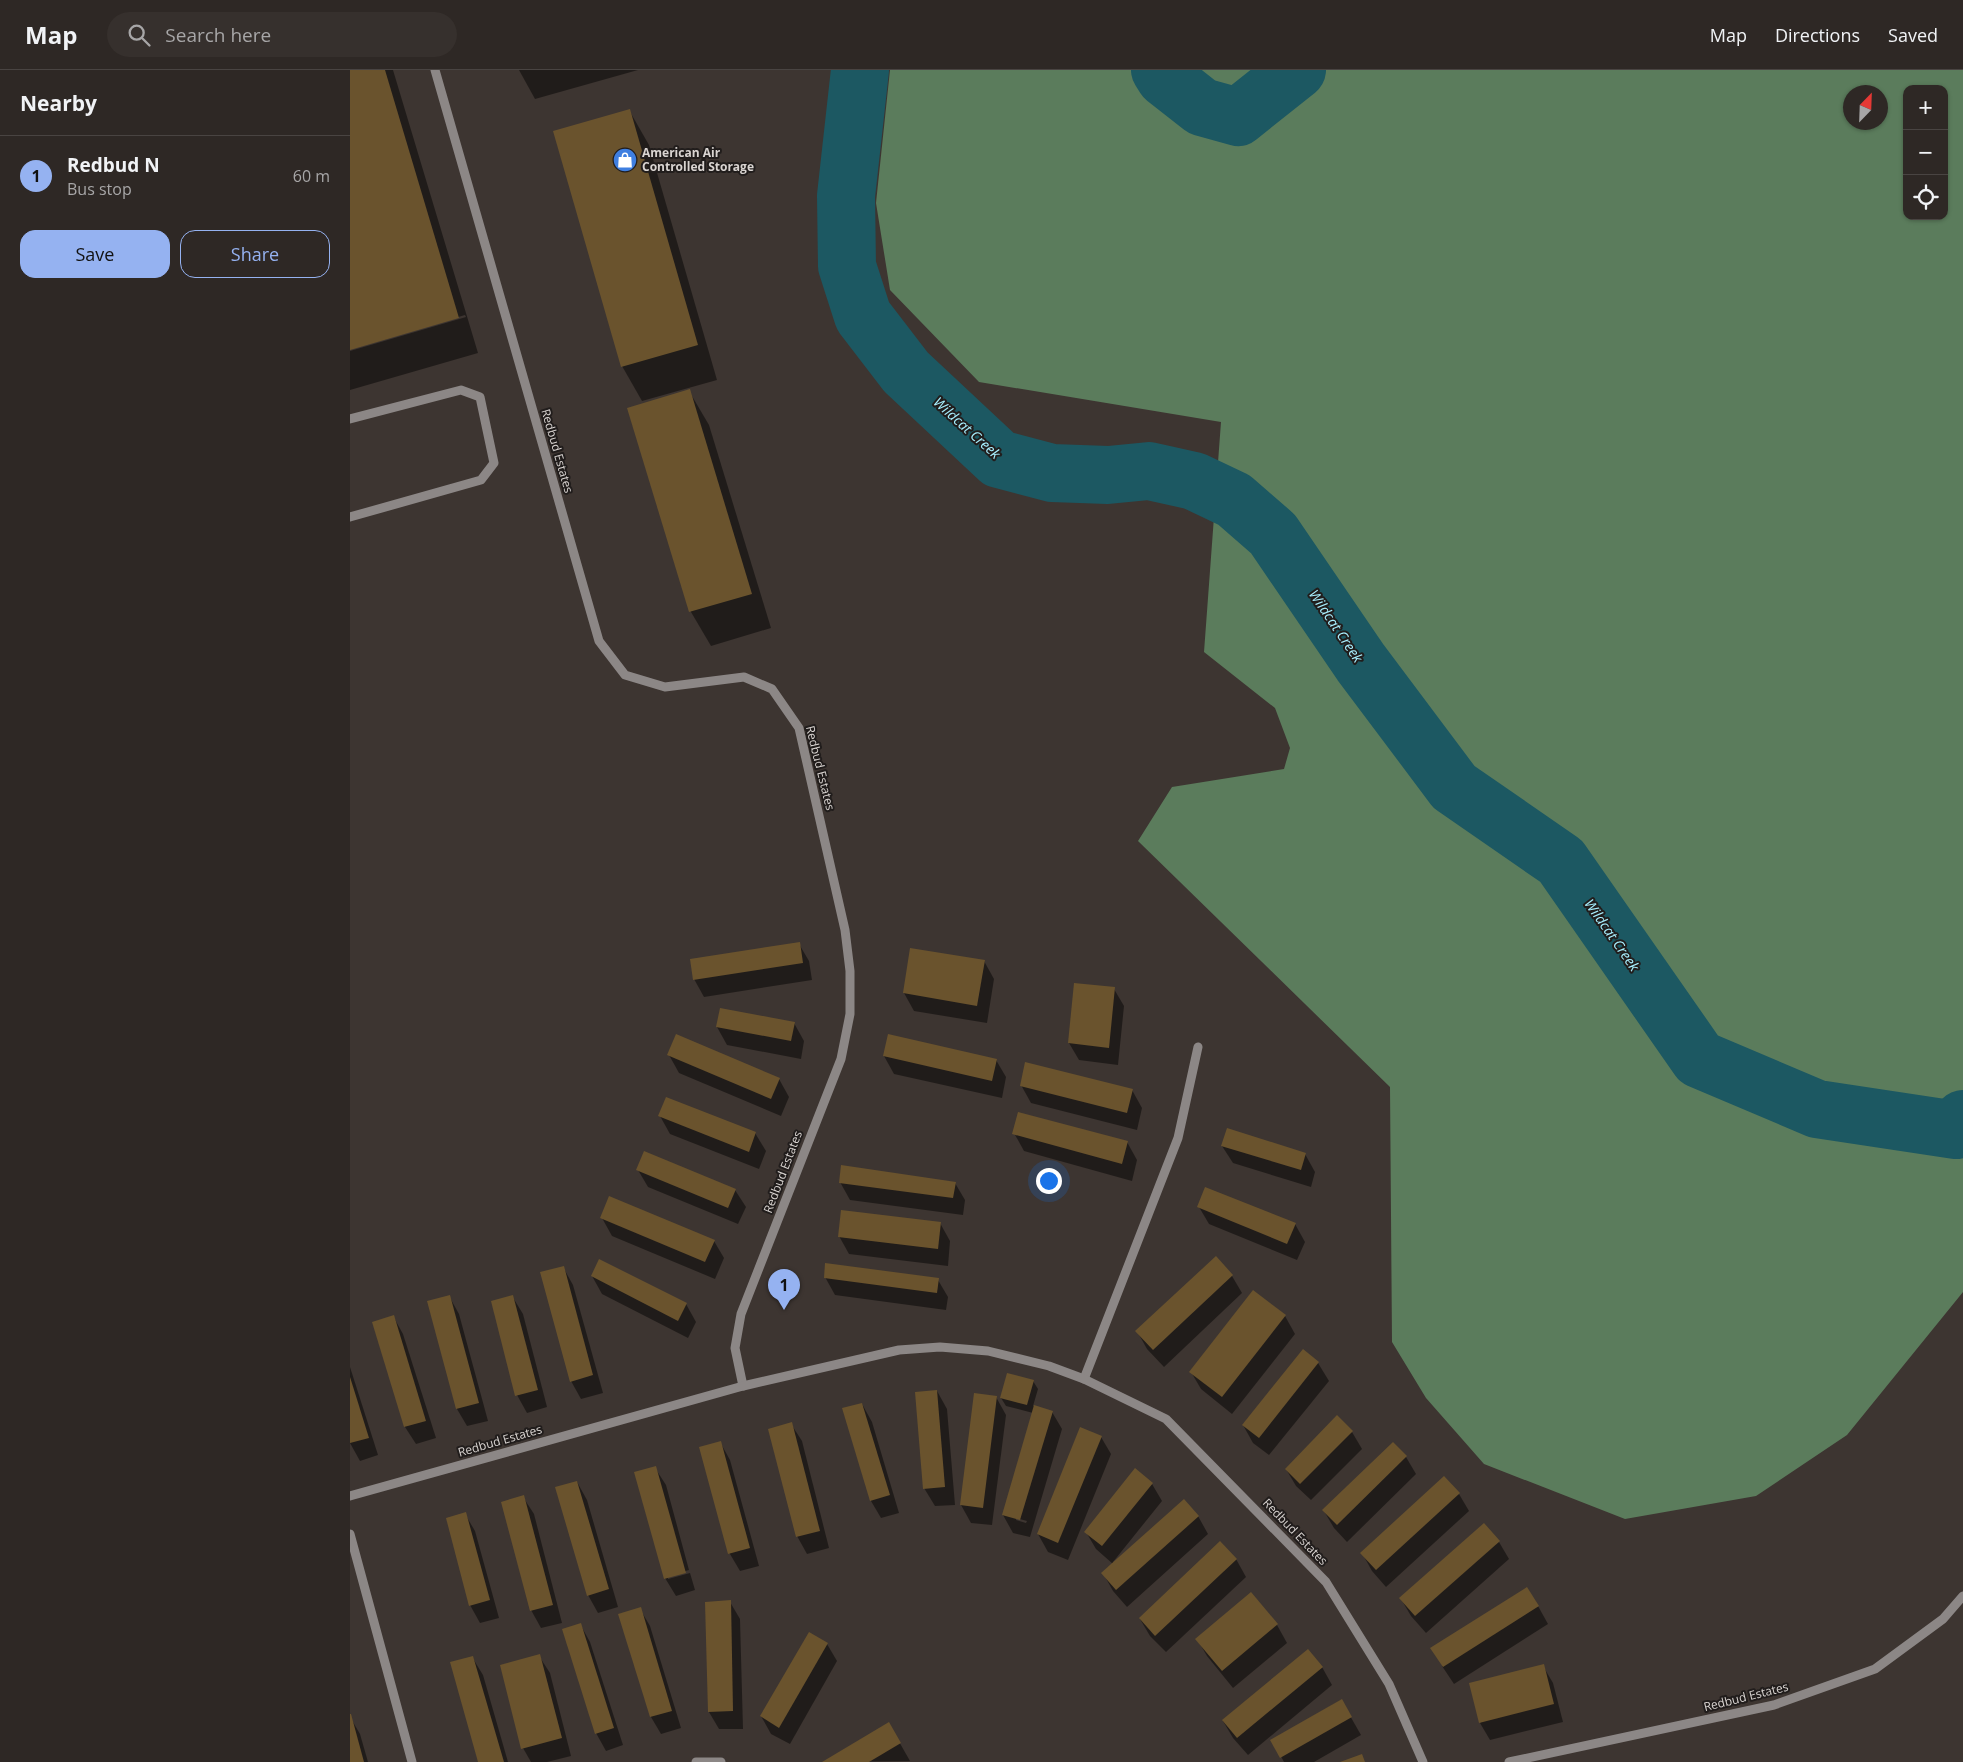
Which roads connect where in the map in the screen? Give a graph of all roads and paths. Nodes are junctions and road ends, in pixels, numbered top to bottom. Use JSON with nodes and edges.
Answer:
{"nodes":[{"id":1,"x":434,"y":70,"type":"edge"},
{"id":2,"x":350,"y":420,"type":"edge"},
{"id":3,"x":350,"y":516,"type":"edge"},
{"id":4,"x":1198,"y":1047,"type":"dead end"},
{"id":5,"x":1084,"y":1379,"type":"junction"},
{"id":6,"x":743,"y":1386,"type":"junction"},
{"id":7,"x":350,"y":1496,"type":"edge"},
{"id":8,"x":350,"y":1534,"type":"edge"},
{"id":9,"x":1963,"y":1596,"type":"edge"},
{"id":10,"x":412,"y":1762,"type":"edge"},
{"id":11,"x":696,"y":1762,"type":"edge"},
{"id":12,"x":721,"y":1762,"type":"edge"},
{"id":13,"x":1423,"y":1762,"type":"edge"},
{"id":14,"x":1509,"y":1762,"type":"edge"}],
"edges":[{"from":1,"to":6,"type":"street","name":"Redbud Estates"},
{"from":2,"to":3,"type":"street"},
{"from":4,"to":5,"type":"street"},
{"from":5,"to":6,"type":"street","name":"Redbud Estates"},
{"from":5,"to":13,"type":"street","name":"Redbud Estates"},
{"from":6,"to":7,"type":"street","name":"Redbud Estates"},
{"from":8,"to":10,"type":"street"},
{"from":9,"to":14,"type":"street","name":"Redbud Estates"},
{"from":11,"to":12,"type":"street"}]}
